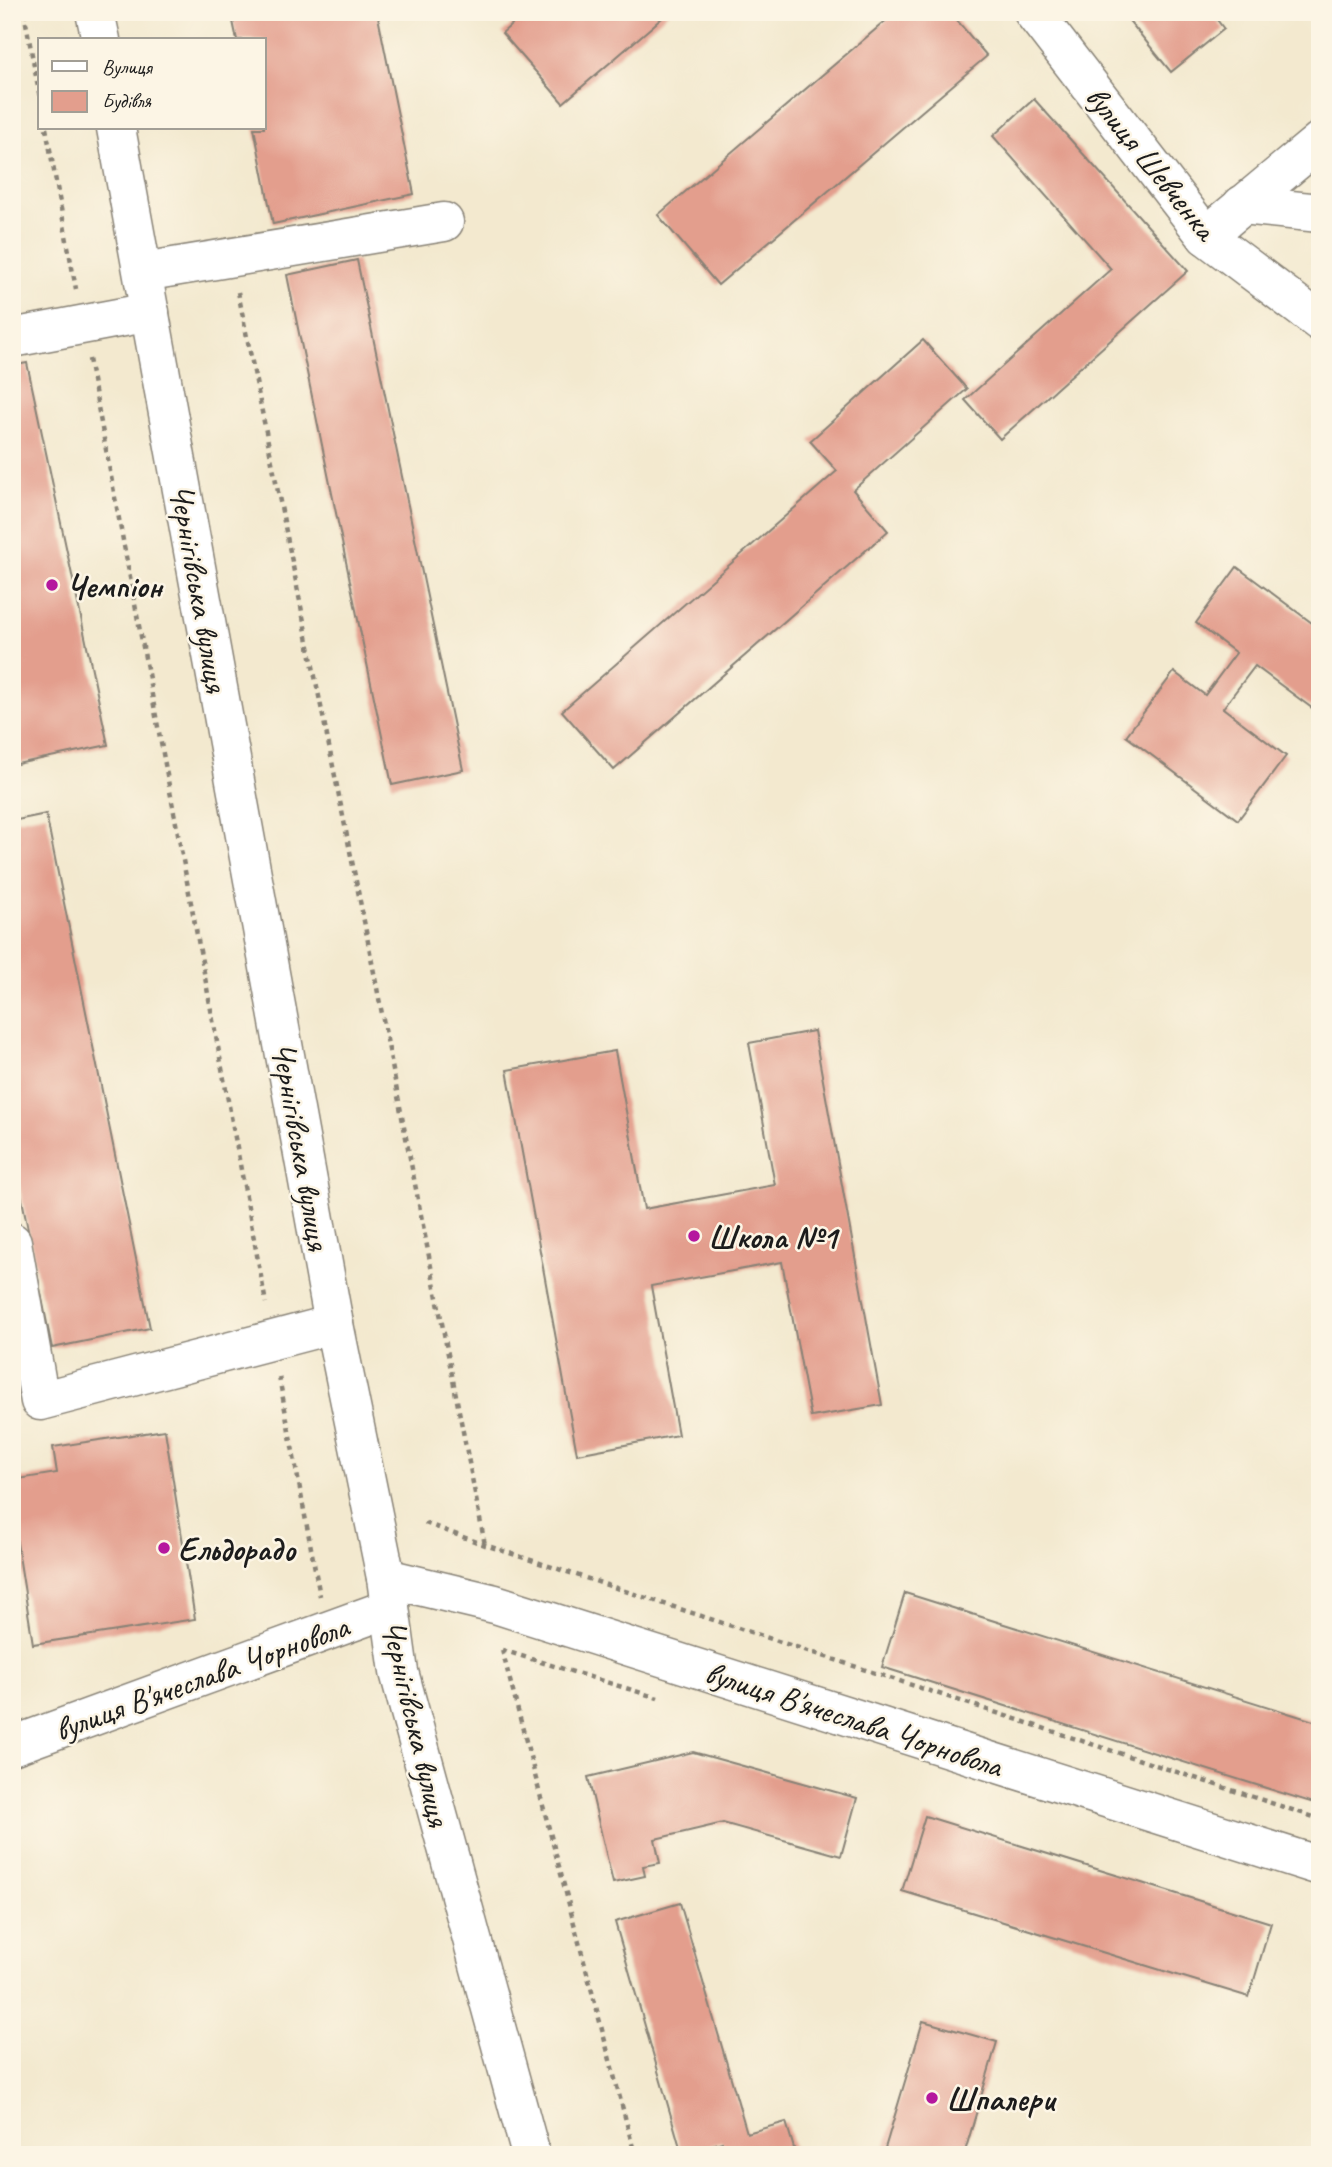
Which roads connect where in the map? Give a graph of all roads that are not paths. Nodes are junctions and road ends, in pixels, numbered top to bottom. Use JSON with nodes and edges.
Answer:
{"nodes":[{"id":1,"x":95,"y":12,"type":"edge"},
{"id":2,"x":1033,"y":12,"type":"edge"},
{"id":3,"x":100,"y":38,"type":"edge"},
{"id":4,"x":116,"y":130,"type":"edge"},
{"id":5,"x":1320,"y":141,"type":"edge"},
{"id":6,"x":1242,"y":205,"type":"junction"},
{"id":7,"x":1320,"y":213,"type":"edge"},
{"id":8,"x":444,"y":222,"type":"dead end"},
{"id":9,"x":1206,"y":236,"type":"junction"},
{"id":10,"x":143,"y":272,"type":"junction"},
{"id":11,"x":150,"y":312,"type":"junction"},
{"id":12,"x":1320,"y":322,"type":"edge"},
{"id":13,"x":12,"y":338,"type":"edge"},
{"id":14,"x":12,"y":1242,"type":"edge"},
{"id":15,"x":334,"y":1324,"type":"junction"},
{"id":16,"x":388,"y":1593,"type":"junction"},
{"id":17,"x":14,"y":1750,"type":"edge"},
{"id":18,"x":1320,"y":1866,"type":"edge"},
{"id":19,"x":531,"y":2155,"type":"edge"}],
"edges":[{"from":1,"to":3,"type":"main road"},
{"from":2,"to":9,"type":"main road","name":"вулиця Шевченка"},
{"from":4,"to":10,"type":"main road","name":"Чернігівська вулиця"},
{"from":5,"to":6,"type":"main road"},
{"from":6,"to":7,"type":"main road"},
{"from":6,"to":9,"type":"main road"},
{"from":8,"to":10,"type":"main road"},
{"from":9,"to":12,"type":"main road","name":"вулиця Шевченка"},
{"from":10,"to":11,"type":"main road","name":"Чернігівська вулиця"},
{"from":11,"to":13,"type":"main road"},
{"from":11,"to":15,"type":"main road","name":"Чернігівська вулиця"},
{"from":14,"to":15,"type":"main road"},
{"from":15,"to":16,"type":"main road","name":"Чернігівська вулиця"},
{"from":16,"to":17,"type":"main road","name":"вулиця В'ячеслава Чорновола"},
{"from":16,"to":18,"type":"main road","name":"вулиця В'ячеслава Чорновола"},
{"from":16,"to":19,"type":"main road","name":"Чернігівська вулиця"}]}
